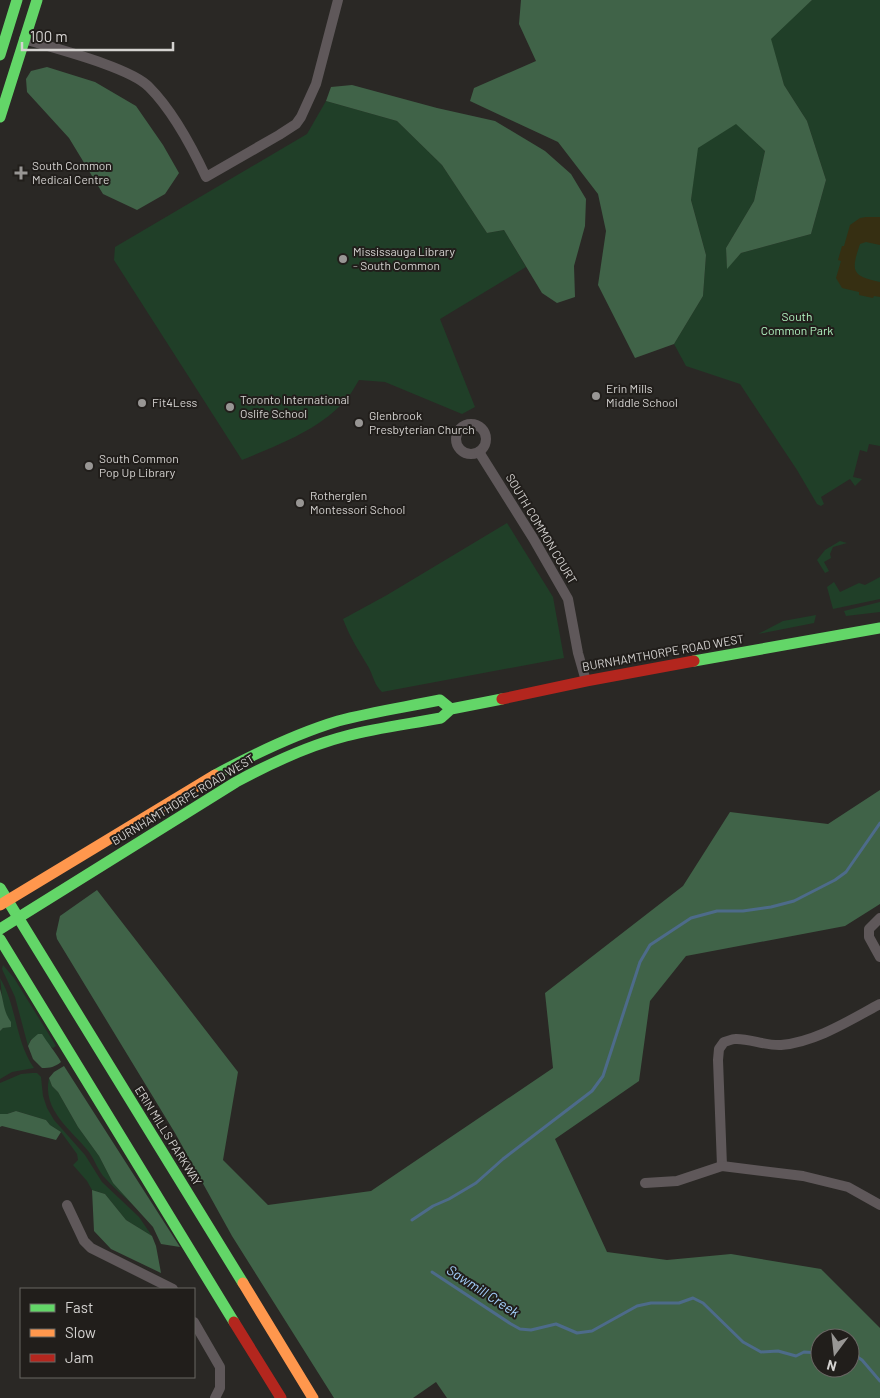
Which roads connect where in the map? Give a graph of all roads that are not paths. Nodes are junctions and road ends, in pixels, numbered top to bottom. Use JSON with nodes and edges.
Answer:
{"nodes":[{"id":1,"x":17,"y":0,"type":"edge"},
{"id":2,"x":37,"y":0,"type":"edge"},
{"id":3,"x":338,"y":0,"type":"edge"},
{"id":4,"x":3,"y":32,"type":"edge"},
{"id":5,"x":24,"y":39,"type":"junction"},
{"id":6,"x":0,"y":55,"type":"edge"},
{"id":7,"x":0,"y":117,"type":"edge"},
{"id":8,"x":479,"y":452,"type":"dead end"},
{"id":9,"x":880,"y":628,"type":"edge"},
{"id":10,"x":586,"y":681,"type":"junction"},
{"id":11,"x":451,"y":709,"type":"junction"},
{"id":12,"x":0,"y":888,"type":"edge"},
{"id":13,"x":4,"y":902,"type":"edge"},
{"id":14,"x":18,"y":918,"type":"junction"},
{"id":15,"x":880,"y":918,"type":"edge"},
{"id":16,"x":0,"y":929,"type":"edge"},
{"id":17,"x":0,"y":939,"type":"edge"},
{"id":18,"x":880,"y":957,"type":"edge"},
{"id":19,"x":880,"y":1004,"type":"edge"},
{"id":20,"x":722,"y":1166,"type":"junction"},
{"id":21,"x":645,"y":1183,"type":"dead end"},
{"id":22,"x":67,"y":1205,"type":"dead end"},
{"id":23,"x":880,"y":1205,"type":"edge"},
{"id":24,"x":171,"y":1288,"type":"edge"},
{"id":25,"x":195,"y":1324,"type":"edge"},
{"id":26,"x":215,"y":1398,"type":"edge"},
{"id":27,"x":281,"y":1398,"type":"edge"},
{"id":28,"x":313,"y":1398,"type":"edge"}],
"edges":[{"from":1,"to":4,"type":"main road"},
{"from":2,"to":5,"type":"main road"},
{"from":3,"to":5,"type":"street"},
{"from":4,"to":5,"type":"main road"},
{"from":4,"to":6,"type":"main road"},
{"from":5,"to":7,"type":"main road"},
{"from":8,"to":10,"type":"street","name":"SOUTH COMMON COURT"},
{"from":9,"to":10,"type":"main road","name":"BURNHAMTHORPE ROAD WEST"},
{"from":10,"to":11,"type":"main road","name":"BURNHAMTHORPE ROAD WEST"},
{"from":11,"to":13,"type":"main road","name":"BURNHAMTHORPE ROAD WEST"},
{"from":11,"to":14,"type":"main road","name":"BURNHAMTHORPE ROAD WEST"},
{"from":12,"to":13,"type":"main road","name":"ERIN MILLS PARKWAY"},
{"from":13,"to":14,"type":"main road","name":"ERIN MILLS PARKWAY"},
{"from":14,"to":16,"type":"main road","name":"BURNHAMTHORPE ROAD WEST"},
{"from":14,"to":28,"type":"main road","name":"ERIN MILLS PARKWAY"},
{"from":15,"to":18,"type":"street"},
{"from":17,"to":27,"type":"main road"},
{"from":19,"to":20,"type":"street"},
{"from":20,"to":21,"type":"street"},
{"from":20,"to":23,"type":"street"},
{"from":22,"to":24,"type":"street"},
{"from":25,"to":26,"type":"street"}]}
